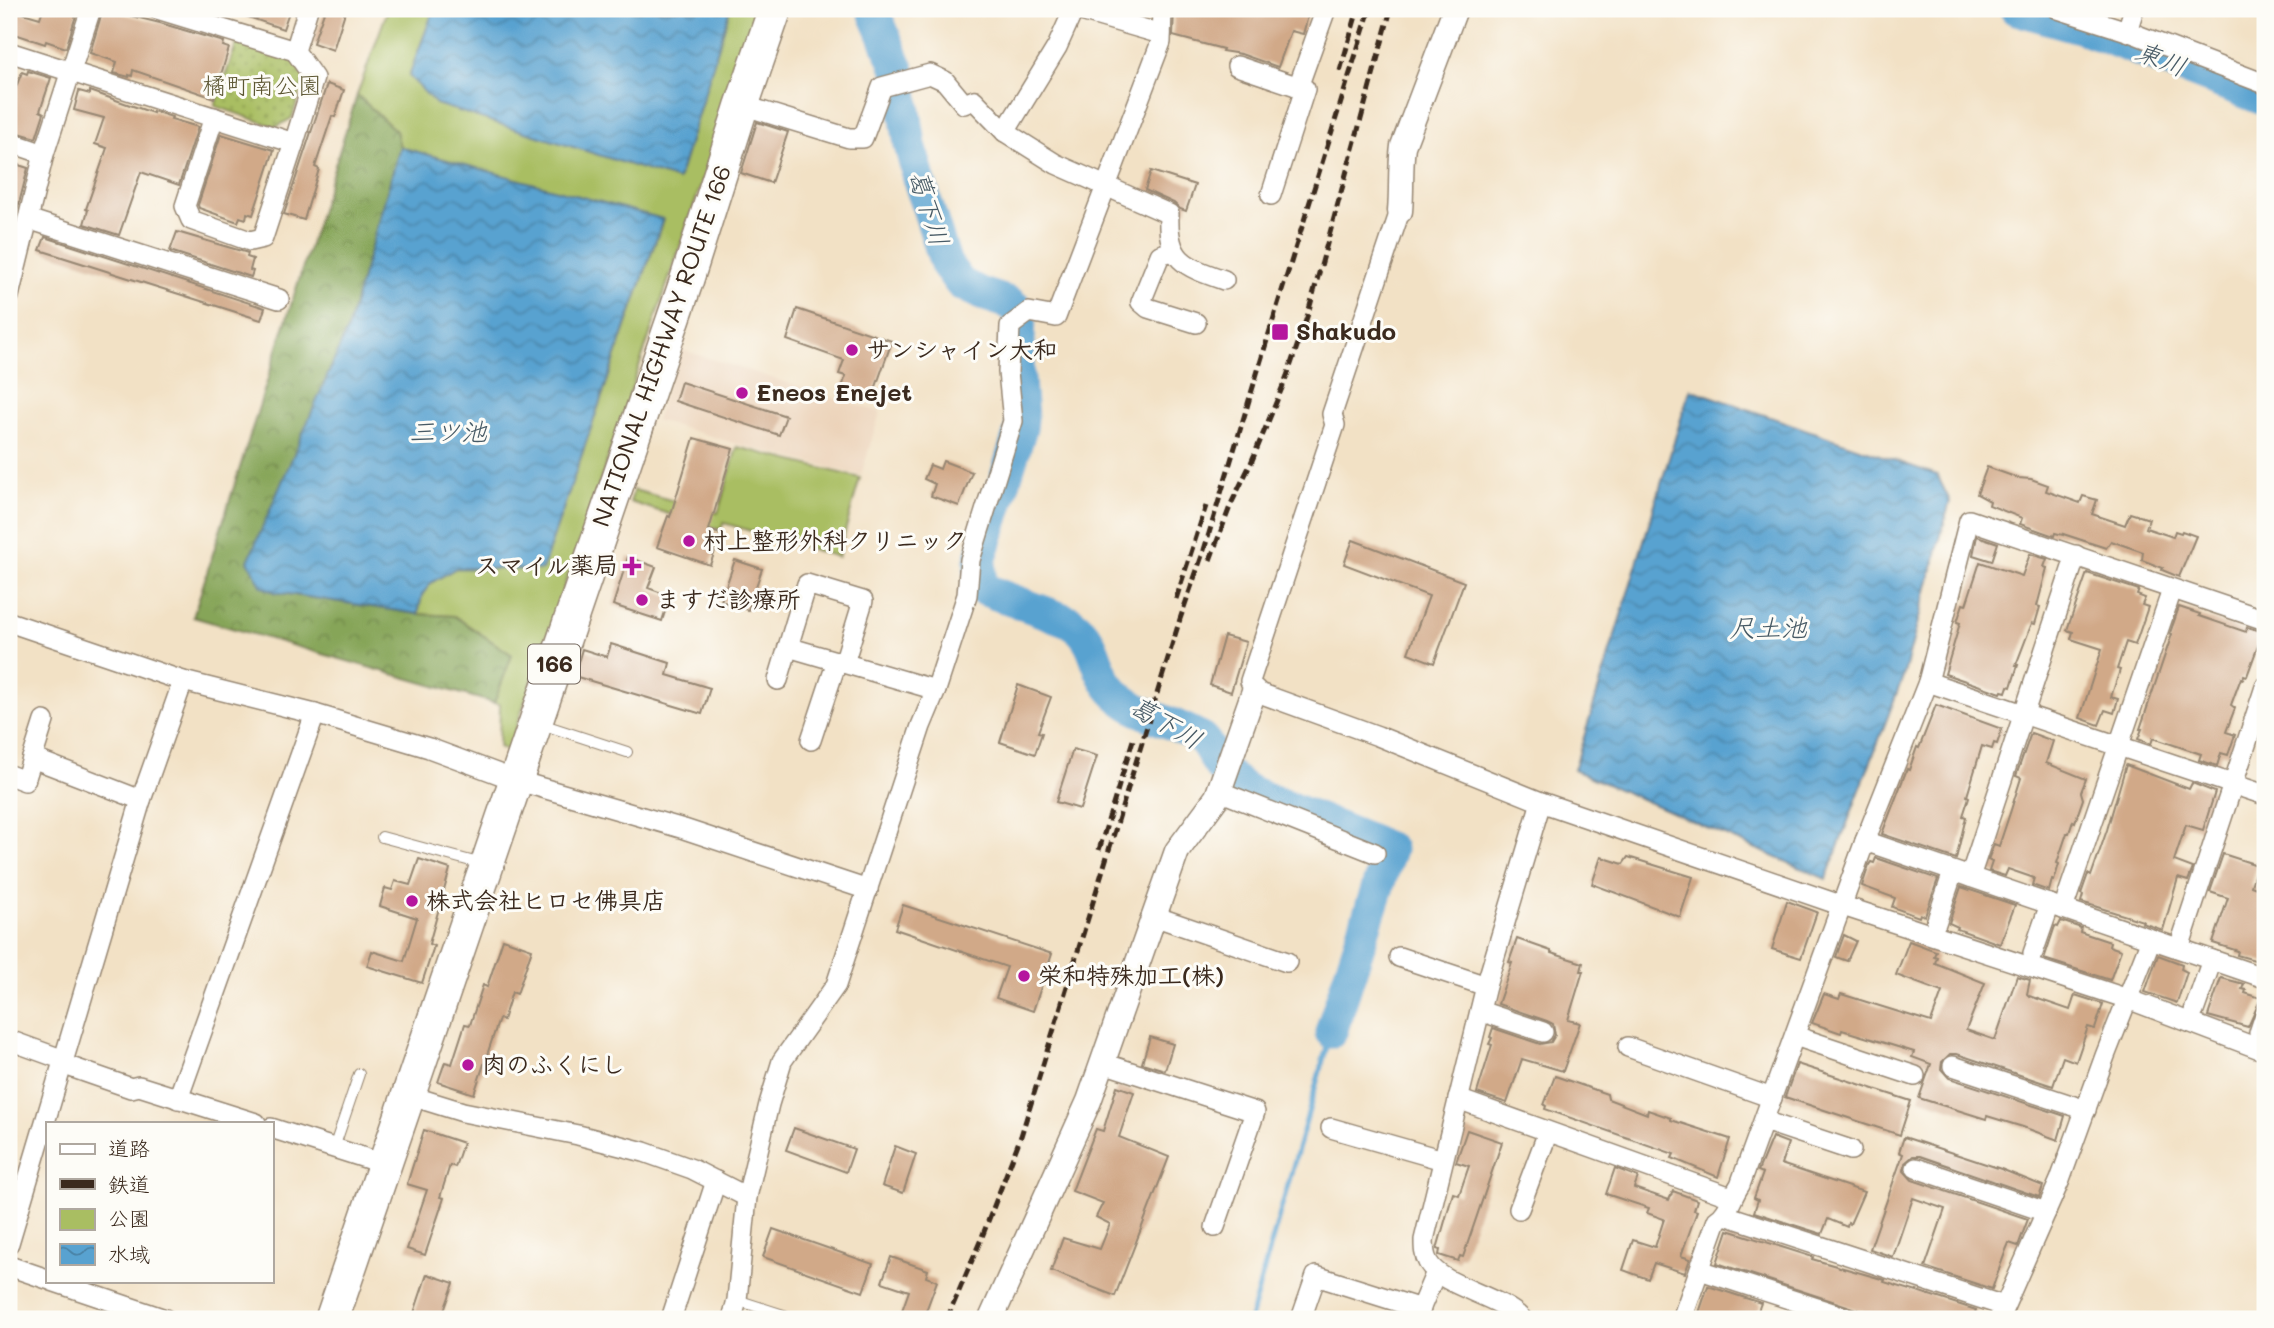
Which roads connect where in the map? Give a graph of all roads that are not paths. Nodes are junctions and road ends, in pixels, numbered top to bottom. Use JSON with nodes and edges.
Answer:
{"nodes":[{"id":1,"x":91,"y":9,"type":"edge"},
{"id":2,"x":157,"y":9,"type":"edge"},
{"id":3,"x":308,"y":9,"type":"edge"},
{"id":4,"x":775,"y":9,"type":"edge"},
{"id":5,"x":1074,"y":9,"type":"edge"},
{"id":6,"x":1162,"y":9,"type":"edge"},
{"id":7,"x":1326,"y":9,"type":"edge"},
{"id":8,"x":1455,"y":9,"type":"edge"},
{"id":9,"x":2058,"y":9,"type":"edge"},
{"id":10,"x":2134,"y":9,"type":"edge"},
{"id":11,"x":2127,"y":31,"type":"junction"},
{"id":12,"x":1161,"y":34,"type":"junction"},
{"id":13,"x":295,"y":51,"type":"junction"},
{"id":14,"x":9,"y":52,"type":"edge"},
{"id":15,"x":1237,"y":65,"type":"dead end"},
{"id":16,"x":70,"y":71,"type":"junction"},
{"id":17,"x":2265,"y":84,"type":"edge"},
{"id":18,"x":1298,"y":87,"type":"junction"},
{"id":19,"x":742,"y":105,"type":"junction"},
{"id":20,"x":214,"y":117,"type":"junction"},
{"id":21,"x":1005,"y":132,"type":"junction"},
{"id":22,"x":9,"y":142,"type":"edge"},
{"id":23,"x":295,"y":143,"type":"junction"},
{"id":24,"x":44,"y":154,"type":"junction"},
{"id":25,"x":1106,"y":186,"type":"junction"},
{"id":26,"x":1270,"y":195,"type":"dead end"},
{"id":27,"x":1400,"y":211,"type":"joint"},
{"id":28,"x":28,"y":219,"type":"junction"},
{"id":29,"x":16,"y":239,"type":"edge"},
{"id":30,"x":1172,"y":251,"type":"junction"},
{"id":31,"x":1224,"y":280,"type":"dead end"},
{"id":32,"x":9,"y":296,"type":"edge"},
{"id":33,"x":279,"y":299,"type":"dead end"},
{"id":34,"x":1196,"y":323,"type":"dead end"},
{"id":35,"x":2076,"y":555,"type":"junction"},
{"id":36,"x":2172,"y":590,"type":"junction"},
{"id":37,"x":2265,"y":620,"type":"edge"},
{"id":38,"x":9,"y":622,"type":"edge"},
{"id":39,"x":788,"y":647,"type":"junction"},
{"id":40,"x":841,"y":662,"type":"junction"},
{"id":41,"x":778,"y":680,"type":"dead end"},
{"id":42,"x":183,"y":681,"type":"junction"},
{"id":43,"x":1928,"y":682,"type":"junction"},
{"id":44,"x":2265,"y":687,"type":"edge"},
{"id":45,"x":936,"y":690,"type":"junction"},
{"id":46,"x":1254,"y":691,"type":"junction"},
{"id":47,"x":315,"y":714,"type":"junction"},
{"id":48,"x":2023,"y":714,"type":"junction"},
{"id":49,"x":44,"y":721,"type":"dead end"},
{"id":50,"x":534,"y":722,"type":"junction"},
{"id":51,"x":811,"y":740,"type":"dead end"},
{"id":52,"x":2119,"y":745,"type":"junction"},
{"id":53,"x":627,"y":752,"type":"dead end"},
{"id":54,"x":32,"y":758,"type":"junction"},
{"id":55,"x":9,"y":775,"type":"edge"},
{"id":56,"x":515,"y":780,"type":"junction"},
{"id":57,"x":2232,"y":784,"type":"junction"},
{"id":58,"x":1219,"y":791,"type":"junction"},
{"id":59,"x":2265,"y":795,"type":"edge"},
{"id":60,"x":141,"y":800,"type":"junction"},
{"id":61,"x":1541,"y":802,"type":"junction"},
{"id":62,"x":382,"y":837,"type":"dead end"},
{"id":63,"x":1865,"y":841,"type":"junction"},
{"id":64,"x":1375,"y":853,"type":"dead end"},
{"id":65,"x":486,"y":865,"type":"junction"},
{"id":66,"x":1962,"y":874,"type":"junction"},
{"id":67,"x":868,"y":890,"type":"junction"},
{"id":68,"x":1843,"y":906,"type":"junction"},
{"id":69,"x":2056,"y":906,"type":"junction"},
{"id":70,"x":1154,"y":916,"type":"junction"},
{"id":71,"x":1936,"y":923,"type":"dead end"},
{"id":72,"x":2151,"y":939,"type":"junction"},
{"id":73,"x":2179,"y":948,"type":"junction"},
{"id":74,"x":2033,"y":953,"type":"dead end"},
{"id":75,"x":1399,"y":957,"type":"dead end"},
{"id":76,"x":2212,"y":960,"type":"junction"},
{"id":77,"x":1287,"y":962,"type":"dead end"},
{"id":78,"x":2265,"y":978,"type":"edge"},
{"id":79,"x":1486,"y":986,"type":"junction"},
{"id":80,"x":2128,"y":999,"type":"junction"},
{"id":81,"x":1480,"y":1011,"type":"junction"},
{"id":82,"x":2194,"y":1011,"type":"dead end"},
{"id":83,"x":1543,"y":1032,"type":"dead end"},
{"id":84,"x":2263,"y":1033,"type":"edge"},
{"id":85,"x":1795,"y":1035,"type":"junction"},
{"id":86,"x":9,"y":1040,"type":"edge"},
{"id":87,"x":1628,"y":1047,"type":"dead end"},
{"id":88,"x":63,"y":1062,"type":"junction"},
{"id":89,"x":1103,"y":1063,"type":"junction"},
{"id":90,"x":1953,"y":1066,"type":"dead end"},
{"id":91,"x":359,"y":1074,"type":"dead end"},
{"id":92,"x":1915,"y":1076,"type":"dead end"},
{"id":93,"x":408,"y":1094,"type":"junction"},
{"id":94,"x":1772,"y":1098,"type":"junction"},
{"id":95,"x":178,"y":1099,"type":"junction"},
{"id":96,"x":1458,"y":1099,"type":"junction"},
{"id":97,"x":2086,"y":1110,"type":"junction"},
{"id":98,"x":1763,"y":1121,"type":"junction"},
{"id":99,"x":253,"y":1122,"type":"edge"},
{"id":100,"x":1331,"y":1128,"type":"dead end"},
{"id":101,"x":273,"y":1129,"type":"edge"},
{"id":102,"x":1548,"y":1132,"type":"junction"},
{"id":103,"x":334,"y":1148,"type":"junction"},
{"id":104,"x":1851,"y":1150,"type":"dead end"},
{"id":105,"x":1443,"y":1160,"type":"junction"},
{"id":106,"x":384,"y":1164,"type":"junction"},
{"id":107,"x":1916,"y":1168,"type":"dead end"},
{"id":108,"x":716,"y":1181,"type":"junction"},
{"id":109,"x":747,"y":1196,"type":"junction"},
{"id":110,"x":1728,"y":1206,"type":"junction"},
{"id":111,"x":1519,"y":1209,"type":"dead end"},
{"id":112,"x":2046,"y":1212,"type":"junction"},
{"id":113,"x":1215,"y":1227,"type":"dead end"},
{"id":114,"x":9,"y":1243,"type":"edge"},
{"id":115,"x":9,"y":1266,"type":"edge"},
{"id":116,"x":1700,"y":1270,"type":"junction"},
{"id":117,"x":1436,"y":1272,"type":"junction"},
{"id":118,"x":46,"y":1279,"type":"edge"},
{"id":119,"x":55,"y":1282,"type":"edge"},
{"id":120,"x":735,"y":1310,"type":"edge"},
{"id":121,"x":1499,"y":1312,"type":"edge"},
{"id":122,"x":1418,"y":1314,"type":"edge"},
{"id":123,"x":2004,"y":1315,"type":"edge"},
{"id":124,"x":165,"y":1319,"type":"edge"},
{"id":125,"x":332,"y":1319,"type":"edge"},
{"id":126,"x":671,"y":1319,"type":"edge"},
{"id":127,"x":796,"y":1319,"type":"edge"},
{"id":128,"x":991,"y":1319,"type":"edge"},
{"id":129,"x":1301,"y":1319,"type":"edge"},
{"id":130,"x":1522,"y":1319,"type":"edge"},
{"id":131,"x":1682,"y":1319,"type":"edge"},
{"id":132,"x":1851,"y":1319,"type":"edge"}],
"edges":[{"from":1,"to":16,"type":"street"},
{"from":2,"to":13,"type":"street"},
{"from":3,"to":13,"type":"street"},
{"from":4,"to":19,"type":"highway","name":"NATIONAL HIGHWAY ROUTE 166","number":"166"},
{"from":5,"to":12,"type":"street"},
{"from":5,"to":21,"type":"street"},
{"from":6,"to":12,"type":"street"},
{"from":7,"to":18,"type":"street"},
{"from":8,"to":27,"type":"street"},
{"from":9,"to":11,"type":"street"},
{"from":10,"to":11,"type":"street"},
{"from":11,"to":17,"type":"street"},
{"from":12,"to":25,"type":"street"},
{"from":13,"to":23,"type":"street"},
{"from":14,"to":16,"type":"street"},
{"from":15,"to":18,"type":"street"},
{"from":16,"to":20,"type":"street"},
{"from":16,"to":24,"type":"street"},
{"from":18,"to":26,"type":"street"},
{"from":19,"to":21,"type":"street"},
{"from":19,"to":50,"type":"highway","name":"NATIONAL HIGHWAY ROUTE 166","number":"166"},
{"from":20,"to":23,"type":"street"},
{"from":20,"to":23,"type":"street"},
{"from":21,"to":25,"type":"street"},
{"from":22,"to":24,"type":"street"},
{"from":24,"to":28,"type":"street"},
{"from":25,"to":30,"type":"street"},
{"from":25,"to":45,"type":"street"},
{"from":27,"to":46,"type":"street"},
{"from":28,"to":29,"type":"street"},
{"from":28,"to":33,"type":"street"},
{"from":29,"to":32,"type":"street"},
{"from":30,"to":31,"type":"street"},
{"from":30,"to":34,"type":"street"},
{"from":35,"to":36,"type":"street"},
{"from":35,"to":43,"type":"street"},
{"from":35,"to":48,"type":"street"},
{"from":36,"to":37,"type":"street"},
{"from":36,"to":52,"type":"street"},
{"from":38,"to":42,"type":"street"},
{"from":39,"to":40,"type":"street"},
{"from":39,"to":40,"type":"street"},
{"from":39,"to":41,"type":"street"},
{"from":40,"to":45,"type":"street"},
{"from":40,"to":51,"type":"street"},
{"from":42,"to":47,"type":"street"},
{"from":42,"to":60,"type":"street"},
{"from":43,"to":48,"type":"street"},
{"from":43,"to":63,"type":"street"},
{"from":44,"to":57,"type":"street"},
{"from":45,"to":67,"type":"street"},
{"from":46,"to":58,"type":"street"},
{"from":46,"to":61,"type":"street"},
{"from":47,"to":56,"type":"street"},
{"from":47,"to":95,"type":"street"},
{"from":48,"to":52,"type":"street"},
{"from":48,"to":66,"type":"street"},
{"from":49,"to":54,"type":"street"},
{"from":50,"to":53,"type":"lane"},
{"from":50,"to":56,"type":"highway","name":"NATIONAL HIGHWAY ROUTE 166","number":"166"},
{"from":52,"to":57,"type":"street"},
{"from":52,"to":69,"type":"street"},
{"from":54,"to":55,"type":"street"},
{"from":54,"to":60,"type":"street"},
{"from":56,"to":65,"type":"highway","name":"NATIONAL HIGHWAY ROUTE 166","number":"166"},
{"from":56,"to":67,"type":"street"},
{"from":57,"to":59,"type":"street"},
{"from":57,"to":73,"type":"street"},
{"from":58,"to":64,"type":"street"},
{"from":58,"to":70,"type":"street"},
{"from":60,"to":88,"type":"street"},
{"from":61,"to":68,"type":"street"},
{"from":61,"to":79,"type":"street"},
{"from":62,"to":65,"type":"lane"},
{"from":63,"to":66,"type":"street"},
{"from":63,"to":68,"type":"street"},
{"from":65,"to":93,"type":"highway","name":"NATIONAL HIGHWAY ROUTE 166","number":"166"},
{"from":66,"to":69,"type":"street"},
{"from":66,"to":71,"type":"street"},
{"from":67,"to":109,"type":"street"},
{"from":68,"to":80,"type":"street"},
{"from":68,"to":85,"type":"street"},
{"from":69,"to":72,"type":"street"},
{"from":69,"to":74,"type":"street"},
{"from":70,"to":77,"type":"street"},
{"from":70,"to":89,"type":"street"},
{"from":72,"to":73,"type":"street"},
{"from":72,"to":80,"type":"street"},
{"from":73,"to":76,"type":"street"},
{"from":75,"to":79,"type":"street"},
{"from":76,"to":78,"type":"street"},
{"from":76,"to":82,"type":"street"},
{"from":79,"to":81,"type":"street"},
{"from":80,"to":84,"type":"street"},
{"from":80,"to":97,"type":"street"},
{"from":81,"to":83,"type":"street"},
{"from":81,"to":96,"type":"street"},
{"from":85,"to":92,"type":"street"},
{"from":85,"to":94,"type":"street"},
{"from":86,"to":88,"type":"street"},
{"from":87,"to":94,"type":"street"},
{"from":88,"to":95,"type":"street"},
{"from":88,"to":114,"type":"street"},
{"from":89,"to":113,"type":"street"},
{"from":89,"to":128,"type":"street"},
{"from":90,"to":97,"type":"street"},
{"from":91,"to":103,"type":"lane"},
{"from":93,"to":106,"type":"highway","name":"NATIONAL HIGHWAY ROUTE 166","number":"166"},
{"from":93,"to":108,"type":"street"},
{"from":94,"to":98,"type":"street"},
{"from":95,"to":99,"type":"street"},
{"from":96,"to":102,"type":"street"},
{"from":96,"to":105,"type":"street"},
{"from":97,"to":112,"type":"street"},
{"from":98,"to":104,"type":"street"},
{"from":98,"to":110,"type":"street"},
{"from":100,"to":105,"type":"street"},
{"from":101,"to":103,"type":"street"},
{"from":102,"to":110,"type":"street"},
{"from":102,"to":111,"type":"street"},
{"from":103,"to":106,"type":"street"},
{"from":105,"to":117,"type":"street"},
{"from":106,"to":125,"type":"highway","name":"NATIONAL HIGHWAY ROUTE 166","number":"166"},
{"from":107,"to":112,"type":"street"},
{"from":108,"to":109,"type":"street"},
{"from":108,"to":126,"type":"street"},
{"from":109,"to":120,"type":"street"},
{"from":110,"to":116,"type":"street"},
{"from":110,"to":123,"type":"street"},
{"from":112,"to":123,"type":"street"},
{"from":115,"to":118,"type":"street"},
{"from":116,"to":131,"type":"street"},
{"from":116,"to":132,"type":"street"},
{"from":117,"to":121,"type":"street"},
{"from":117,"to":122,"type":"street"},
{"from":119,"to":124,"type":"street"},
{"from":120,"to":127,"type":"lane"},
{"from":121,"to":130,"type":"street"},
{"from":122,"to":129,"type":"street"}]}
